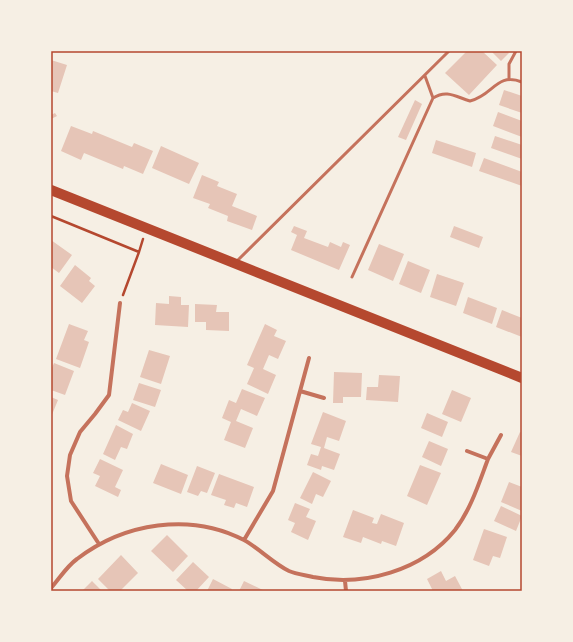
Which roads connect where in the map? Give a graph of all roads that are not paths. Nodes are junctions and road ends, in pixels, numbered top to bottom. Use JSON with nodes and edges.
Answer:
{"nodes":[{"id":1,"x":449,"y":51,"type":"edge"},
{"id":2,"x":516,"y":51,"type":"edge"},
{"id":3,"x":425,"y":76,"type":"junction"},
{"id":4,"x":509,"y":78,"type":"junction"},
{"id":5,"x":522,"y":82,"type":"edge"},
{"id":6,"x":433,"y":98,"type":"junction"},
{"id":7,"x":51,"y":190,"type":"edge"},
{"id":8,"x":235,"y":264,"type":"junction"},
{"id":9,"x":352,"y":277,"type":"dead end"},
{"id":10,"x":120,"y":303,"type":"road end"},
{"id":11,"x":309,"y":358,"type":"dead end"},
{"id":12,"x":522,"y":378,"type":"edge"},
{"id":13,"x":300,"y":391,"type":"junction"},
{"id":14,"x":324,"y":398,"type":"dead end"},
{"id":15,"x":501,"y":435,"type":"dead end"},
{"id":16,"x":467,"y":451,"type":"dead end"},
{"id":17,"x":488,"y":459,"type":"junction"},
{"id":18,"x":244,"y":540,"type":"junction"},
{"id":19,"x":100,"y":544,"type":"junction"},
{"id":20,"x":345,"y":581,"type":"junction"},
{"id":21,"x":51,"y":588,"type":"edge"},
{"id":22,"x":346,"y":591,"type":"edge"}],
"edges":[{"from":1,"to":3,"type":"lane"},
{"from":2,"to":4,"type":"lane"},
{"from":3,"to":6,"type":"lane"},
{"from":3,"to":8,"type":"lane"},
{"from":4,"to":5,"type":"lane"},
{"from":4,"to":6,"type":"lane"},
{"from":6,"to":9,"type":"lane"},
{"from":7,"to":8,"type":"main road"},
{"from":8,"to":12,"type":"main road"},
{"from":10,"to":19,"type":"street"},
{"from":11,"to":13,"type":"street"},
{"from":13,"to":14,"type":"street"},
{"from":13,"to":18,"type":"street"},
{"from":15,"to":17,"type":"street"},
{"from":16,"to":17,"type":"street"},
{"from":17,"to":20,"type":"street"},
{"from":18,"to":19,"type":"street"},
{"from":18,"to":20,"type":"street"},
{"from":19,"to":21,"type":"street"},
{"from":20,"to":22,"type":"street"}]}
